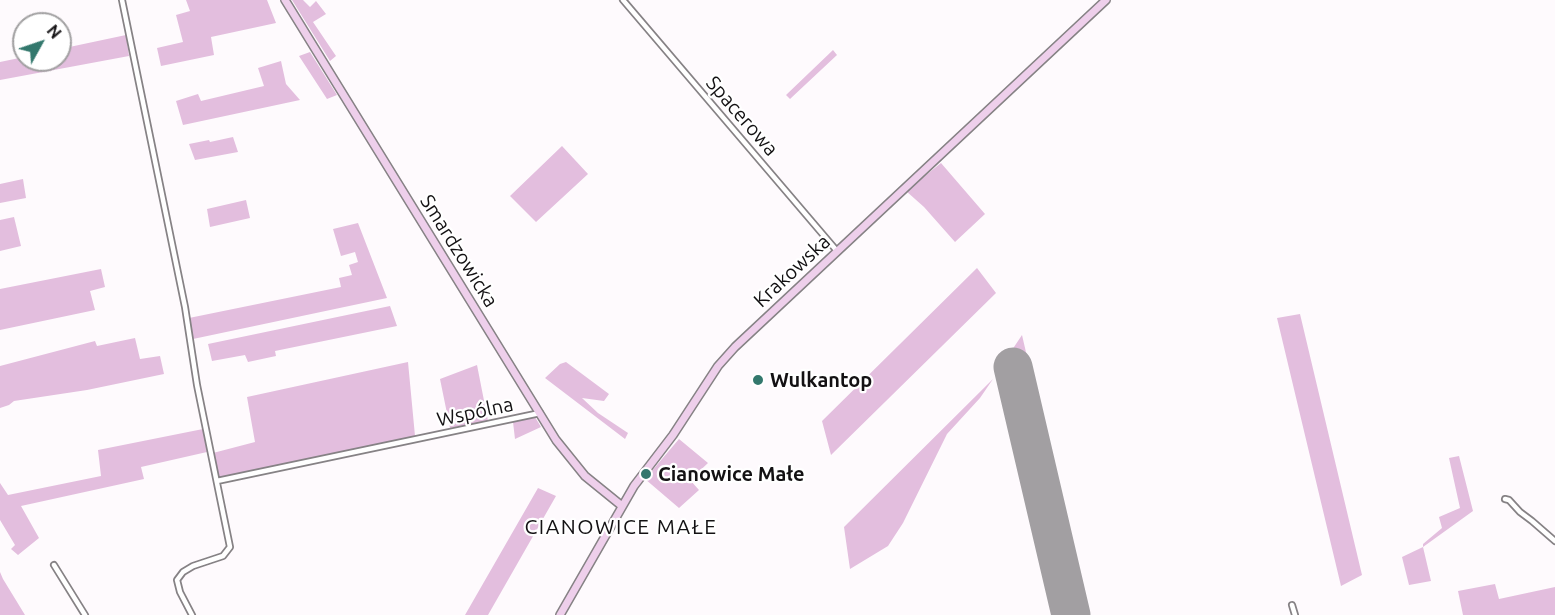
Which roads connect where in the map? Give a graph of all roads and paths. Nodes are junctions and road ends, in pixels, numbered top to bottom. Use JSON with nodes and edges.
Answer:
{"nodes":[{"id":1,"x":122,"y":0,"type":"edge"},
{"id":2,"x":285,"y":0,"type":"edge"},
{"id":3,"x":623,"y":0,"type":"edge"},
{"id":4,"x":1107,"y":0,"type":"edge"},
{"id":5,"x":837,"y":251,"type":"junction"},
{"id":6,"x":540,"y":413,"type":"junction"},
{"id":7,"x":217,"y":481,"type":"junction"},
{"id":8,"x":1505,"y":499,"type":"dead end"},
{"id":9,"x":621,"y":507,"type":"junction"},
{"id":10,"x":1555,"y":541,"type":"edge"},
{"id":11,"x":54,"y":565,"type":"dead end"},
{"id":12,"x":1292,"y":605,"type":"dead end"},
{"id":13,"x":85,"y":615,"type":"edge"},
{"id":14,"x":192,"y":615,"type":"edge"},
{"id":15,"x":560,"y":615,"type":"edge"},
{"id":16,"x":1295,"y":615,"type":"edge"}],
"edges":[{"from":1,"to":7,"type":"street"},
{"from":2,"to":6,"type":"main road","name":"Smardzowicka"},
{"from":3,"to":5,"type":"street","name":"Spacerowa"},
{"from":4,"to":5,"type":"main road","name":"Krakowska"},
{"from":5,"to":9,"type":"main road","name":"Krakowska"},
{"from":6,"to":7,"type":"street","name":"Wspólna"},
{"from":6,"to":9,"type":"main road","name":"Smardzowicka"},
{"from":7,"to":14,"type":"street"},
{"from":8,"to":10,"type":"street"},
{"from":9,"to":15,"type":"main road","name":"Krakowska"},
{"from":11,"to":13,"type":"street"},
{"from":12,"to":16,"type":"street"}]}
